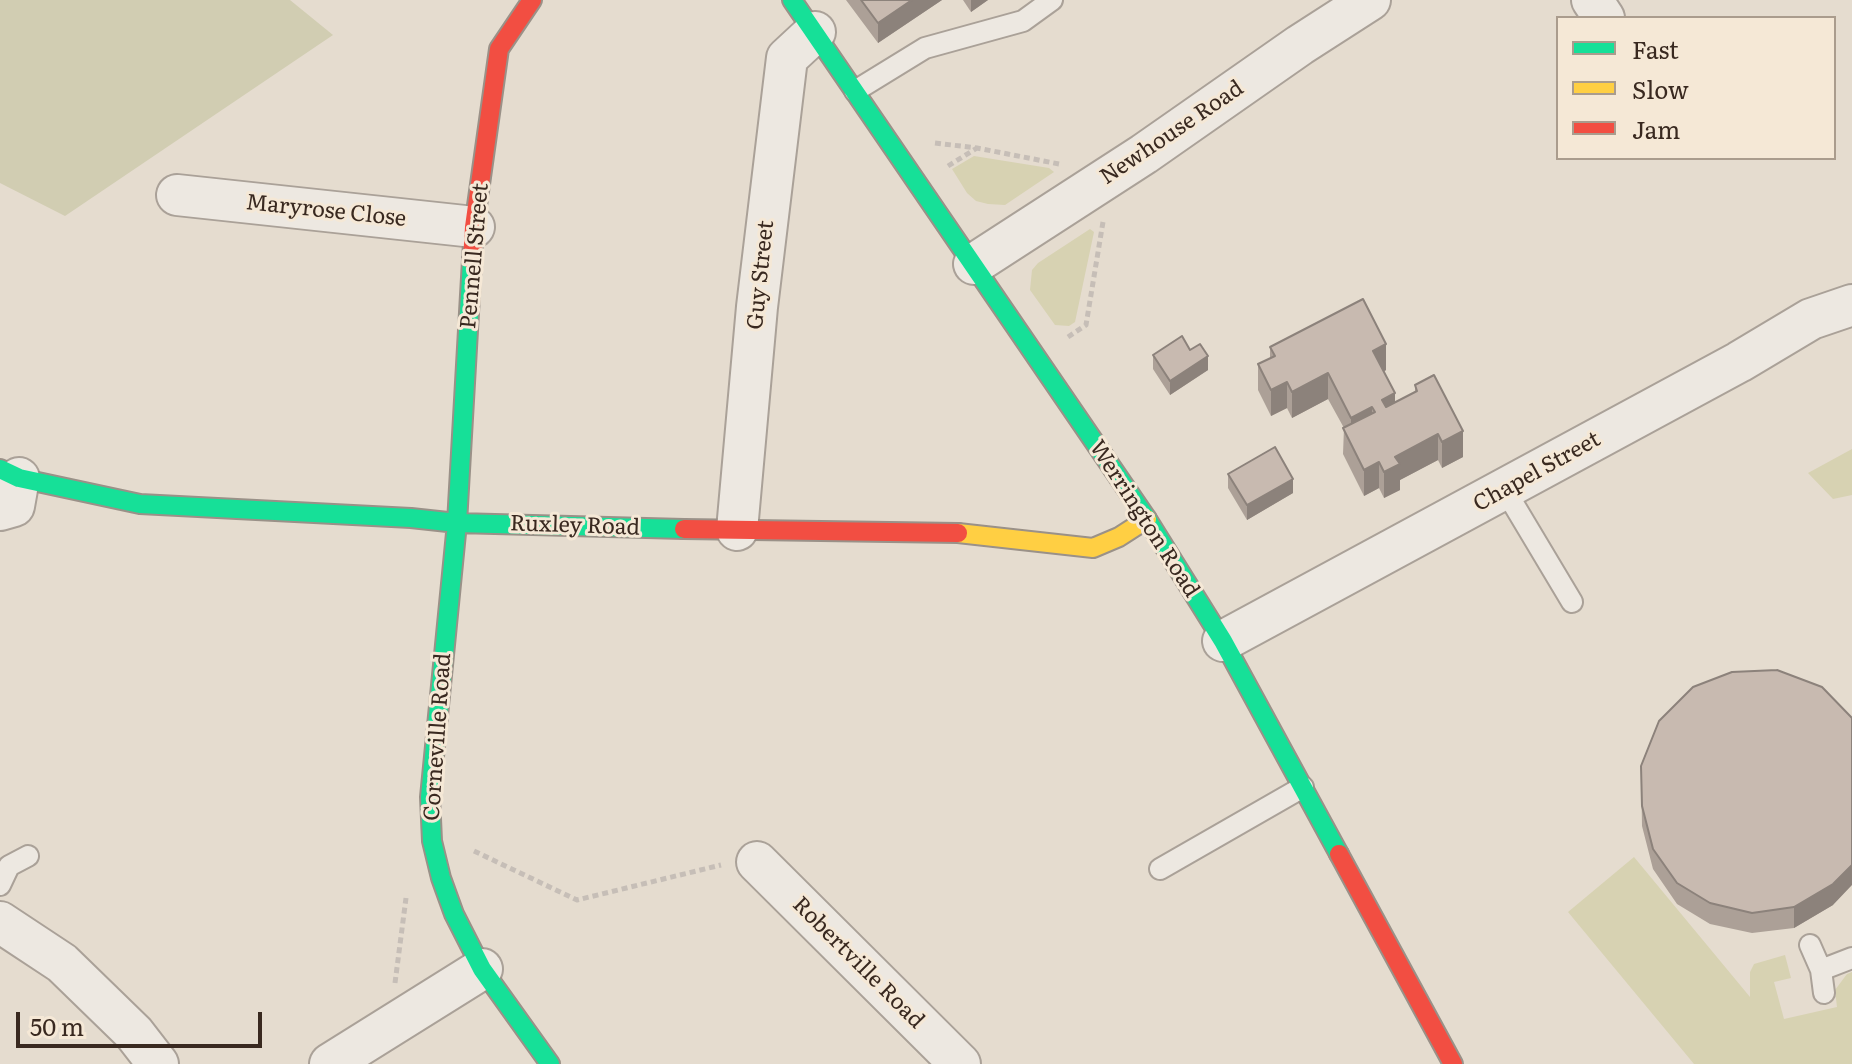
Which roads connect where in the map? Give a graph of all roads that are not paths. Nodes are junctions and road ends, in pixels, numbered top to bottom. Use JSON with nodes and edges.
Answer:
{"nodes":[{"id":1,"x":532,"y":0,"type":"edge"},
{"id":2,"x":792,"y":0,"type":"edge"},
{"id":3,"x":1052,"y":0,"type":"edge"},
{"id":4,"x":1370,"y":0,"type":"edge"},
{"id":5,"x":815,"y":32,"type":"junction"},
{"id":6,"x":855,"y":91,"type":"junction"},
{"id":7,"x":177,"y":195,"type":"dead end"},
{"id":8,"x":474,"y":227,"type":"junction"},
{"id":9,"x":974,"y":264,"type":"junction"},
{"id":10,"x":1852,"y":305,"type":"edge"},
{"id":11,"x":6,"y":486,"type":"edge"},
{"id":12,"x":1505,"y":490,"type":"junction"},
{"id":13,"x":1147,"y":519,"type":"junction"},
{"id":14,"x":457,"y":523,"type":"junction"},
{"id":15,"x":737,"y":530,"type":"junction"},
{"id":16,"x":1572,"y":602,"type":"dead end"},
{"id":17,"x":1223,"y":641,"type":"junction"},
{"id":18,"x":1303,"y":787,"type":"junction"},
{"id":19,"x":28,"y":856,"type":"dead end"},
{"id":20,"x":757,"y":862,"type":"road end"},
{"id":21,"x":1160,"y":869,"type":"dead end"},
{"id":22,"x":0,"y":885,"type":"edge"},
{"id":23,"x":0,"y":922,"type":"edge"},
{"id":24,"x":1810,"y":945,"type":"dead end"},
{"id":25,"x":1852,"y":958,"type":"edge"},
{"id":26,"x":482,"y":969,"type":"junction"},
{"id":27,"x":1821,"y":970,"type":"junction"},
{"id":28,"x":1824,"y":993,"type":"dead end"},
{"id":29,"x":158,"y":1064,"type":"edge"},
{"id":30,"x":330,"y":1064,"type":"edge"},
{"id":31,"x":550,"y":1064,"type":"edge"},
{"id":32,"x":960,"y":1064,"type":"edge"},
{"id":33,"x":1453,"y":1064,"type":"edge"}],
"edges":[{"from":1,"to":8,"type":"main road","name":"Pennell Street"},
{"from":2,"to":5,"type":"main road","name":"Werrington Road"},
{"from":3,"to":6,"type":"lane"},
{"from":4,"to":9,"type":"street","name":"Newhouse Road"},
{"from":5,"to":6,"type":"main road","name":"Werrington Road"},
{"from":5,"to":15,"type":"street","name":"Guy Street"},
{"from":6,"to":9,"type":"main road","name":"Werrington Road"},
{"from":7,"to":8,"type":"street","name":"Maryrose Close"},
{"from":8,"to":14,"type":"main road","name":"Pennell Street"},
{"from":9,"to":13,"type":"main road","name":"Werrington Road"},
{"from":10,"to":12,"type":"street","name":"Chapel Street"},
{"from":11,"to":14,"type":"main road","name":"Ruxley Road"},
{"from":12,"to":16,"type":"lane"},
{"from":12,"to":17,"type":"street","name":"Chapel Street"},
{"from":13,"to":15,"type":"main road","name":"Ruxley Road"},
{"from":13,"to":17,"type":"main road","name":"Werrington Road"},
{"from":14,"to":15,"type":"main road","name":"Ruxley Road"},
{"from":14,"to":26,"type":"main road","name":"Corneville Road"},
{"from":17,"to":18,"type":"main road","name":"Werrington Road"},
{"from":18,"to":21,"type":"lane"},
{"from":18,"to":33,"type":"main road","name":"Werrington Road"},
{"from":19,"to":22,"type":"lane"},
{"from":20,"to":32,"type":"street","name":"Robertville Road"},
{"from":23,"to":29,"type":"street"},
{"from":24,"to":27,"type":"lane"},
{"from":25,"to":27,"type":"lane"},
{"from":26,"to":30,"type":"street"},
{"from":26,"to":31,"type":"main road","name":"Corneville Road"},
{"from":27,"to":28,"type":"lane"}]}
